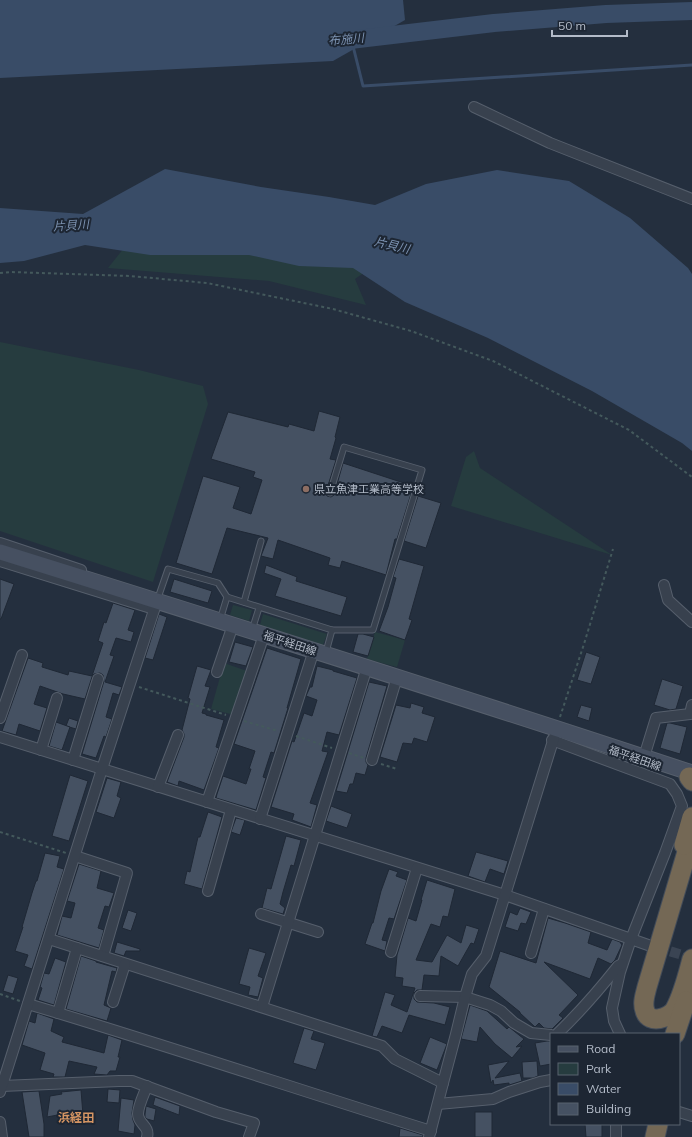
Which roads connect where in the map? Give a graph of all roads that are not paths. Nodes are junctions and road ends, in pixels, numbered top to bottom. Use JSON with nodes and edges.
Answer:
{"nodes":[{"id":1,"x":474,"y":107,"type":"dead end"},
{"id":2,"x":692,"y":199,"type":"edge"},
{"id":3,"x":330,"y":494,"type":"dead end"},
{"id":4,"x":261,"y":542,"type":"dead end"},
{"id":5,"x":0,"y":543,"type":"edge"},
{"id":6,"x":0,"y":552,"type":"edge"},
{"id":7,"x":0,"y":561,"type":"edge"},
{"id":8,"x":664,"y":585,"type":"dead end"},
{"id":9,"x":227,"y":597,"type":"junction"},
{"id":10,"x":157,"y":602,"type":"junction"},
{"id":11,"x":244,"y":602,"type":"junction"},
{"id":12,"x":259,"y":608,"type":"junction"},
{"id":13,"x":692,"y":622,"type":"edge"},
{"id":14,"x":226,"y":623,"type":"junction"},
{"id":15,"x":332,"y":630,"type":"junction"},
{"id":16,"x":258,"y":633,"type":"junction"},
{"id":17,"x":320,"y":652,"type":"junction"},
{"id":18,"x":22,"y":654,"type":"dead end"},
{"id":19,"x":367,"y":667,"type":"junction"},
{"id":20,"x":217,"y":672,"type":"dead end"},
{"id":21,"x":397,"y":677,"type":"junction"},
{"id":22,"x":98,"y":679,"type":"dead end"},
{"id":23,"x":57,"y":698,"type":"dead end"},
{"id":24,"x":692,"y":705,"type":"edge"},
{"id":25,"x":0,"y":718,"type":"edge"},
{"id":26,"x":554,"y":734,"type":"junction"},
{"id":27,"x":178,"y":735,"type":"dead end"},
{"id":28,"x":579,"y":735,"type":"junction"},
{"id":29,"x":0,"y":737,"type":"edge"},
{"id":30,"x":41,"y":750,"type":"junction"},
{"id":31,"x":644,"y":757,"type":"junction"},
{"id":32,"x":72,"y":760,"type":"junction"},
{"id":33,"x":372,"y":760,"type":"road end"},
{"id":34,"x":102,"y":770,"type":"junction"},
{"id":35,"x":691,"y":776,"type":"edge"},
{"id":36,"x":158,"y":787,"type":"junction"},
{"id":37,"x":207,"y":802,"type":"junction"},
{"id":38,"x":231,"y":810,"type":"junction"},
{"id":39,"x":692,"y":817,"type":"edge"},
{"id":40,"x":260,"y":819,"type":"junction"},
{"id":41,"x":692,"y":835,"type":"edge"},
{"id":42,"x":315,"y":836,"type":"junction"},
{"id":43,"x":75,"y":856,"type":"junction"},
{"id":44,"x":418,"y":868,"type":"junction"},
{"id":45,"x":208,"y":891,"type":"dead end"},
{"id":46,"x":505,"y":895,"type":"junction"},
{"id":47,"x":544,"y":909,"type":"junction"},
{"id":48,"x":261,"y":914,"type":"dead end"},
{"id":49,"x":288,"y":922,"type":"junction"},
{"id":50,"x":318,"y":932,"type":"dead end"},
{"id":51,"x":49,"y":939,"type":"junction"},
{"id":52,"x":630,"y":940,"type":"junction"},
{"id":53,"x":648,"y":945,"type":"tunnel mouth"},
{"id":54,"x":77,"y":948,"type":"junction"},
{"id":55,"x":392,"y":952,"type":"dead end"},
{"id":56,"x":531,"y":953,"type":"dead end"},
{"id":57,"x":103,"y":956,"type":"junction"},
{"id":58,"x":692,"y":959,"type":"edge"},
{"id":59,"x":623,"y":962,"type":"junction"},
{"id":60,"x":125,"y":964,"type":"junction"},
{"id":61,"x":692,"y":983,"type":"edge"},
{"id":62,"x":420,"y":996,"type":"dead end"},
{"id":63,"x":465,"y":997,"type":"junction"},
{"id":64,"x":113,"y":1002,"type":"dead end"},
{"id":65,"x":28,"y":1004,"type":"junction"},
{"id":66,"x":262,"y":1007,"type":"junction"},
{"id":67,"x":58,"y":1013,"type":"junction"},
{"id":68,"x":692,"y":1019,"type":"edge"},
{"id":69,"x":558,"y":1033,"type":"edge"},
{"id":70,"x":620,"y":1033,"type":"edge"},
{"id":71,"x":656,"y":1033,"type":"edge"},
{"id":72,"x":675,"y":1033,"type":"edge"},
{"id":73,"x":550,"y":1035,"type":"edge"},
{"id":74,"x":680,"y":1038,"type":"edge"},
{"id":75,"x":550,"y":1080,"type":"edge"},
{"id":76,"x":443,"y":1082,"type":"junction"},
{"id":77,"x":147,"y":1086,"type":"junction"},
{"id":78,"x":1,"y":1089,"type":"edge"},
{"id":79,"x":438,"y":1104,"type":"junction"},
{"id":80,"x":680,"y":1112,"type":"edge"},
{"id":81,"x":692,"y":1116,"type":"edge"},
{"id":82,"x":0,"y":1122,"type":"edge"},
{"id":83,"x":616,"y":1125,"type":"edge"},
{"id":84,"x":646,"y":1125,"type":"edge"},
{"id":85,"x":653,"y":1125,"type":"edge"},
{"id":86,"x":658,"y":1125,"type":"edge"},
{"id":87,"x":430,"y":1134,"type":"edge"},
{"id":88,"x":2,"y":1137,"type":"edge"},
{"id":89,"x":147,"y":1137,"type":"edge"},
{"id":90,"x":249,"y":1137,"type":"edge"},
{"id":91,"x":616,"y":1137,"type":"edge"},
{"id":92,"x":644,"y":1137,"type":"edge"},
{"id":93,"x":650,"y":1137,"type":"edge"},
{"id":94,"x":655,"y":1137,"type":"edge"}],
"edges":[{"from":1,"to":2,"type":"street"},
{"from":3,"to":15,"type":"lane"},
{"from":4,"to":11,"type":"lane"},
{"from":5,"to":10,"type":"street"},
{"from":6,"to":10,"type":"main road","name":"福平経田線"},
{"from":7,"to":10,"type":"street"},
{"from":8,"to":13,"type":"street"},
{"from":9,"to":10,"type":"lane"},
{"from":9,"to":11,"type":"lane"},
{"from":9,"to":14,"type":"lane"},
{"from":10,"to":14,"type":"main road","name":"福平経田線"},
{"from":10,"to":34,"type":"street"},
{"from":11,"to":12,"type":"lane"},
{"from":12,"to":15,"type":"lane"},
{"from":12,"to":16,"type":"lane"},
{"from":14,"to":16,"type":"main road","name":"福平経田線"},
{"from":14,"to":20,"type":"street"},
{"from":15,"to":17,"type":"lane"},
{"from":16,"to":17,"type":"main road","name":"福平経田線"},
{"from":16,"to":37,"type":"street"},
{"from":17,"to":19,"type":"main road","name":"福平経田線"},
{"from":17,"to":40,"type":"street"},
{"from":18,"to":25,"type":"street"},
{"from":19,"to":21,"type":"main road","name":"福平経田線"},
{"from":19,"to":42,"type":"street"},
{"from":21,"to":26,"type":"main road","name":"福平経田線"},
{"from":21,"to":33,"type":"street"},
{"from":22,"to":32,"type":"street"},
{"from":23,"to":30,"type":"street"},
{"from":24,"to":31,"type":"street"},
{"from":26,"to":28,"type":"main road","name":"福平経田線"},
{"from":26,"to":46,"type":"street"},
{"from":26,"to":52,"type":"street"},
{"from":27,"to":36,"type":"street"},
{"from":28,"to":31,"type":"main road","name":"福平経田線"},
{"from":28,"to":35,"type":"main road","name":"福平経田線"},
{"from":29,"to":30,"type":"street"},
{"from":30,"to":32,"type":"street"},
{"from":31,"to":35,"type":"main road","name":"福平経田線"},
{"from":32,"to":34,"type":"street"},
{"from":34,"to":36,"type":"street"},
{"from":34,"to":43,"type":"street"},
{"from":36,"to":37,"type":"street"},
{"from":37,"to":38,"type":"street"},
{"from":38,"to":40,"type":"street"},
{"from":38,"to":45,"type":"street"},
{"from":39,"to":71,"type":"highway"},
{"from":40,"to":42,"type":"street"},
{"from":41,"to":58,"type":"highway"},
{"from":42,"to":44,"type":"street"},
{"from":42,"to":49,"type":"street"},
{"from":43,"to":51,"type":"street"},
{"from":43,"to":57,"type":"street"},
{"from":44,"to":46,"type":"street"},
{"from":44,"to":55,"type":"street"},
{"from":46,"to":47,"type":"street"},
{"from":46,"to":63,"type":"street"},
{"from":47,"to":52,"type":"street"},
{"from":47,"to":56,"type":"street"},
{"from":48,"to":49,"type":"street"},
{"from":49,"to":50,"type":"street"},
{"from":49,"to":66,"type":"street"},
{"from":51,"to":54,"type":"street"},
{"from":51,"to":65,"type":"street"},
{"from":52,"to":53,"type":"street"},
{"from":52,"to":59,"type":"street"},
{"from":54,"to":57,"type":"street"},
{"from":54,"to":67,"type":"street"},
{"from":57,"to":60,"type":"street"},
{"from":59,"to":69,"type":"street"},
{"from":59,"to":70,"type":"street"},
{"from":60,"to":64,"type":"street"},
{"from":60,"to":66,"type":"street"},
{"from":61,"to":72,"type":"highway"},
{"from":62,"to":63,"type":"street"},
{"from":63,"to":73,"type":"street"},
{"from":63,"to":76,"type":"street"},
{"from":65,"to":67,"type":"street"},
{"from":65,"to":78,"type":"street"},
{"from":66,"to":76,"type":"street"},
{"from":67,"to":87,"type":"street"},
{"from":68,"to":74,"type":"highway"},
{"from":75,"to":79,"type":"street"},
{"from":76,"to":79,"type":"street"},
{"from":77,"to":78,"type":"street"},
{"from":77,"to":89,"type":"street"},
{"from":77,"to":90,"type":"street"},
{"from":79,"to":87,"type":"street"},
{"from":80,"to":81,"type":"street"},
{"from":82,"to":88,"type":"street"},
{"from":83,"to":91,"type":"street"},
{"from":84,"to":92,"type":"highway"},
{"from":85,"to":93,"type":"highway"},
{"from":86,"to":94,"type":"highway"}]}
